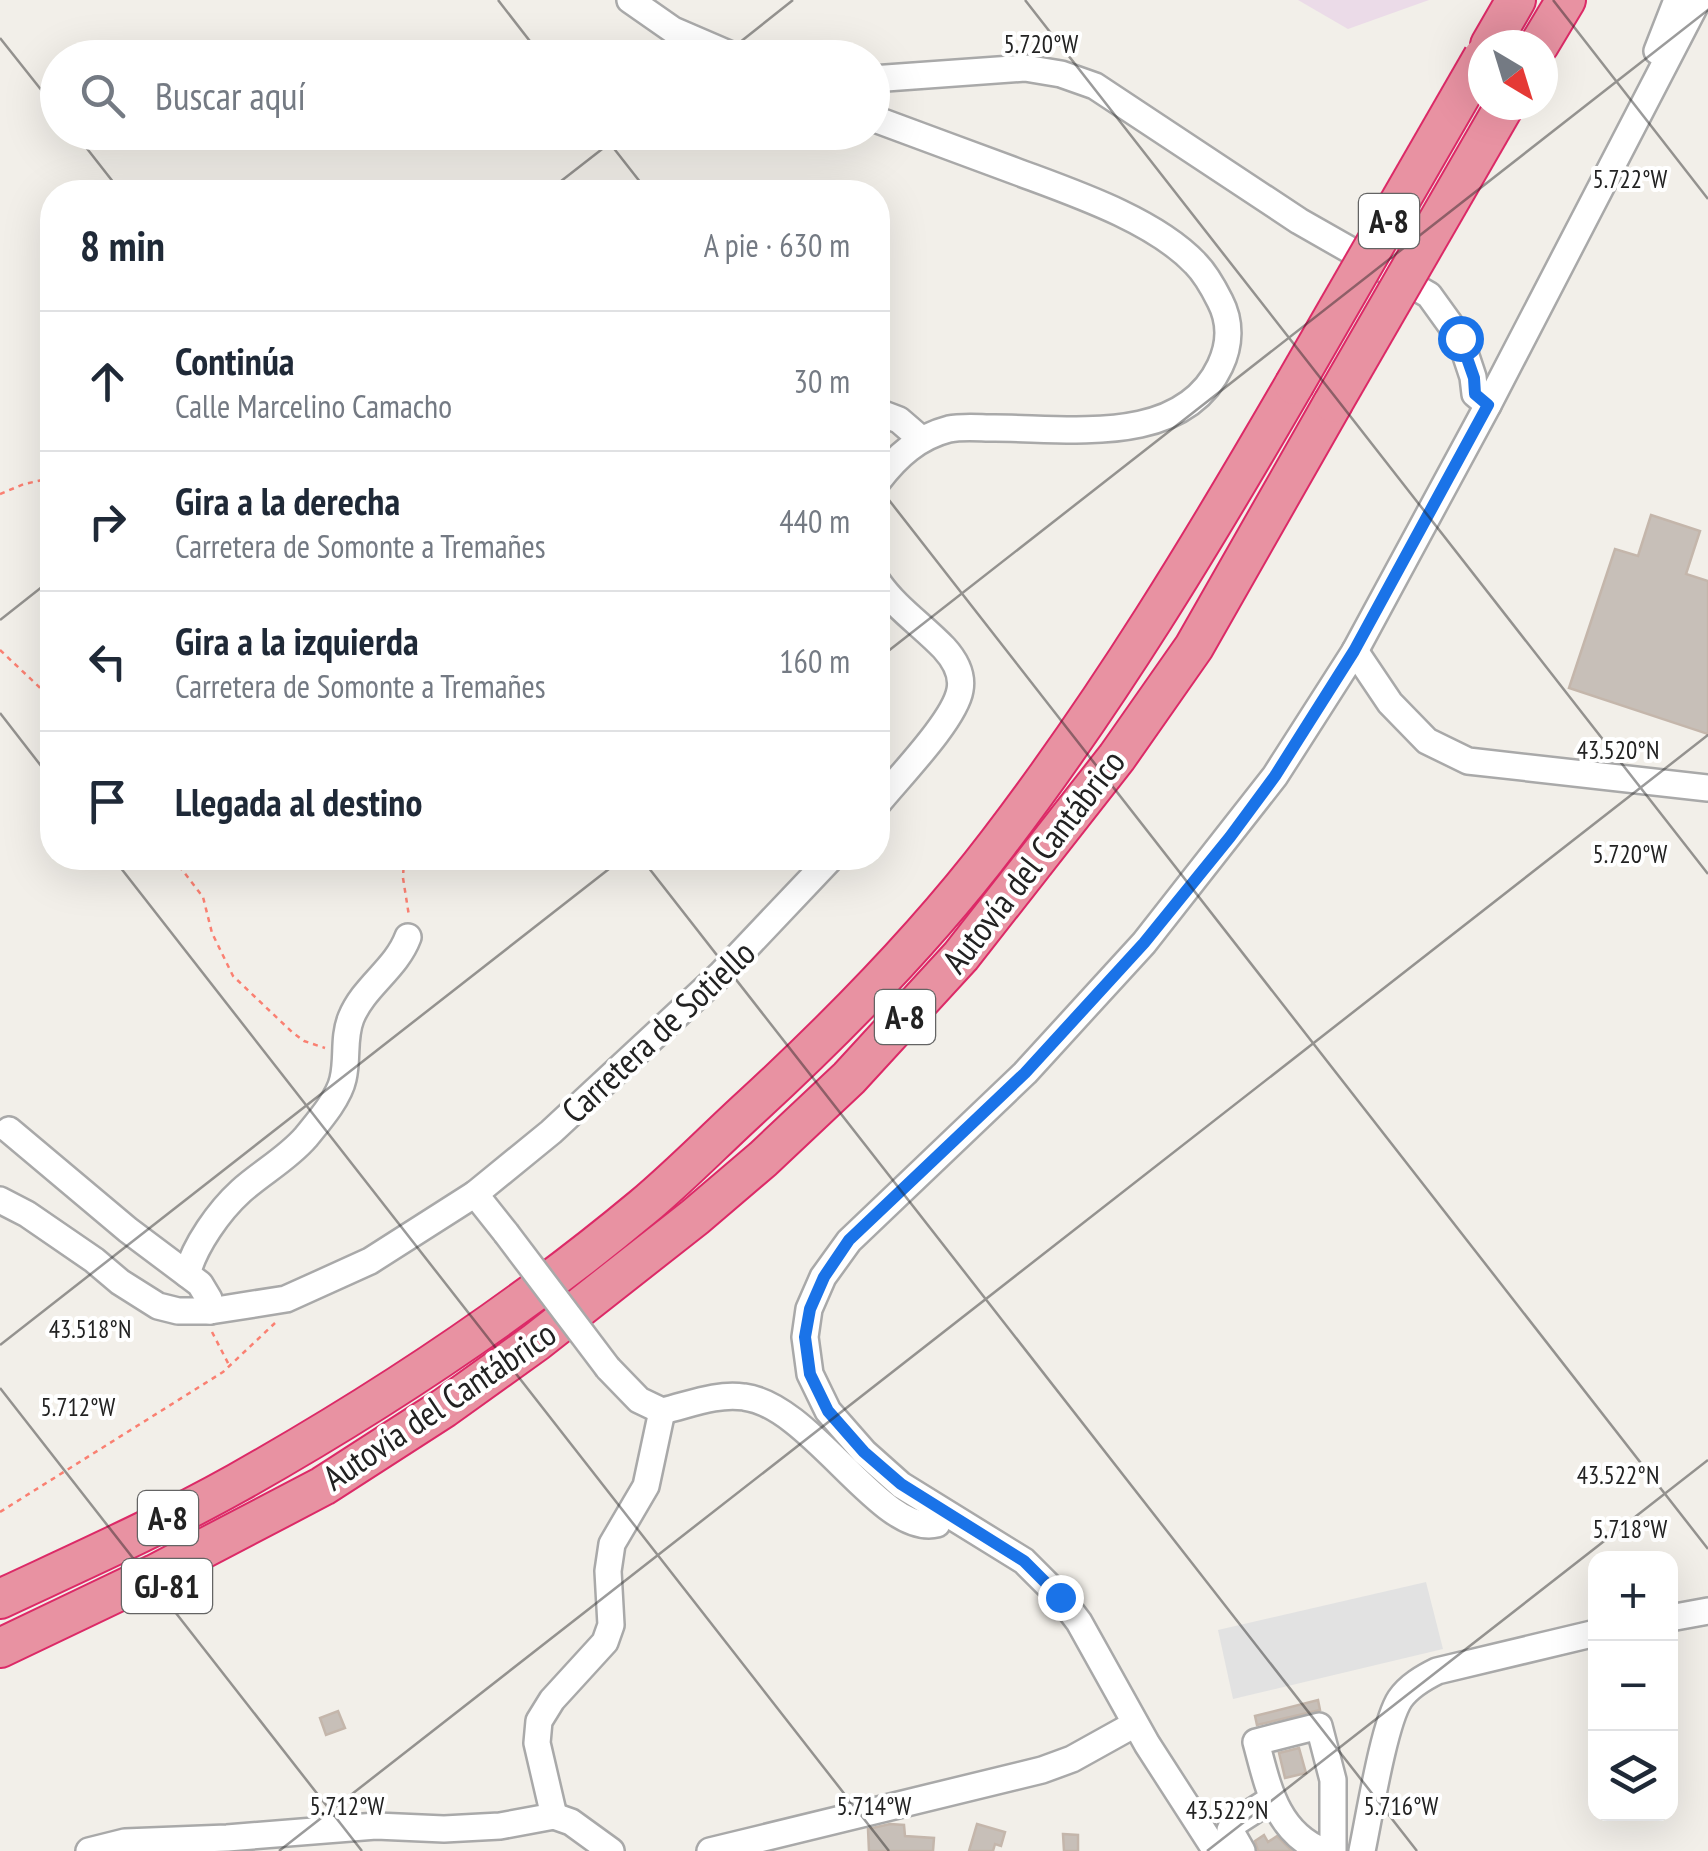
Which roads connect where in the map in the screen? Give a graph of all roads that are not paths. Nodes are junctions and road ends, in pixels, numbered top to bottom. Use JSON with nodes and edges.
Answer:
{"nodes":[{"id":1,"x":630,"y":0,"type":"edge"},
{"id":2,"x":1516,"y":0,"type":"edge"},
{"id":3,"x":1566,"y":0,"type":"edge"},
{"id":4,"x":1674,"y":0,"type":"edge"},
{"id":5,"x":1696,"y":0,"type":"edge"},
{"id":6,"x":1499,"y":30,"type":"edge"},
{"id":7,"x":1549,"y":30,"type":"edge"},
{"id":8,"x":1673,"y":33,"type":"junction"},
{"id":9,"x":696,"y":40,"type":"edge"},
{"id":10,"x":890,"y":78,"type":"edge"},
{"id":11,"x":1468,"y":83,"type":"edge"},
{"id":12,"x":1496,"y":120,"type":"edge"},
{"id":13,"x":890,"y":125,"type":"edge"},
{"id":14,"x":1488,"y":405,"type":"junction"},
{"id":15,"x":890,"y":416,"type":"edge"},
{"id":16,"x":921,"y":439,"type":"junction"},
{"id":17,"x":890,"y":467,"type":"edge"},
{"id":18,"x":890,"y":597,"type":"edge"},
{"id":19,"x":1354,"y":651,"type":"junction"},
{"id":20,"x":1708,"y":788,"type":"edge"},
{"id":21,"x":890,"y":789,"type":"edge"},
{"id":22,"x":821,"y":870,"type":"edge"},
{"id":23,"x":408,"y":938,"type":"road end"},
{"id":24,"x":9,"y":1130,"type":"dead end"},
{"id":25,"x":475,"y":1194,"type":"junction"},
{"id":26,"x":0,"y":1200,"type":"edge"},
{"id":27,"x":188,"y":1274,"type":"junction"},
{"id":28,"x":210,"y":1311,"type":"junction"},
{"id":29,"x":662,"y":1411,"type":"junction"},
{"id":30,"x":323,"y":1486,"type":"junction"},
{"id":31,"x":942,"y":1512,"type":"junction"},
{"id":32,"x":0,"y":1600,"type":"edge"},
{"id":33,"x":1708,"y":1612,"type":"edge"},
{"id":34,"x":1678,"y":1617,"type":"edge"},
{"id":35,"x":1588,"y":1635,"type":"edge"},
{"id":36,"x":0,"y":1648,"type":"edge"},
{"id":37,"x":0,"y":1666,"type":"edge"},
{"id":38,"x":1135,"y":1724,"type":"junction"},
{"id":39,"x":1272,"y":1799,"type":"junction"},
{"id":40,"x":554,"y":1816,"type":"junction"},
{"id":41,"x":89,"y":1851,"type":"edge"},
{"id":42,"x":611,"y":1851,"type":"edge"},
{"id":43,"x":710,"y":1851,"type":"edge"},
{"id":44,"x":1216,"y":1851,"type":"edge"},
{"id":45,"x":1242,"y":1851,"type":"edge"},
{"id":46,"x":1322,"y":1851,"type":"edge"},
{"id":47,"x":1332,"y":1851,"type":"edge"},
{"id":48,"x":1362,"y":1851,"type":"edge"}],
"edges":[{"from":1,"to":9,"type":"street"},
{"from":2,"to":6,"type":"highway"},
{"from":3,"to":7,"type":"highway"},
{"from":4,"to":8,"type":"street"},
{"from":5,"to":8,"type":"street"},
{"from":8,"to":14,"type":"street"},
{"from":10,"to":14,"type":"street"},
{"from":11,"to":32,"type":"highway","name":"Autovía del Cantábrico","number":"A-8","bridge":true},
{"from":12,"to":30,"type":"highway","name":"Autovía del Cantábrico","number":"A-8","bridge":true},
{"from":13,"to":16,"type":"street"},
{"from":14,"to":19,"type":"street"},
{"from":15,"to":16,"type":"street"},
{"from":16,"to":17,"type":"street"},
{"from":18,"to":21,"type":"street"},
{"from":19,"to":20,"type":"street"},
{"from":19,"to":31,"type":"street"},
{"from":22,"to":25,"type":"street","name":"Carretera de Sotiello"},
{"from":23,"to":27,"type":"street"},
{"from":24,"to":27,"type":"street"},
{"from":25,"to":28,"type":"street","name":"Carretera de Sotiello"},
{"from":25,"to":29,"type":"street","bridge":true},
{"from":26,"to":28,"type":"street","name":"Carretera de Sotiello"},
{"from":27,"to":28,"type":"street"},
{"from":29,"to":31,"type":"street"},
{"from":29,"to":40,"type":"street"},
{"from":30,"to":36,"type":"highway","name":"Autovía del Cantábrico","number":"A-8"},
{"from":30,"to":37,"type":"highway","number":"GJ-81"},
{"from":31,"to":38,"type":"street"},
{"from":33,"to":34,"type":"street"},
{"from":35,"to":48,"type":"street"},
{"from":38,"to":43,"type":"street"},
{"from":38,"to":44,"type":"street"},
{"from":39,"to":45,"type":"street"},
{"from":39,"to":46,"type":"street"},
{"from":39,"to":47,"type":"street"},
{"from":40,"to":41,"type":"street"},
{"from":40,"to":42,"type":"street"}]}
